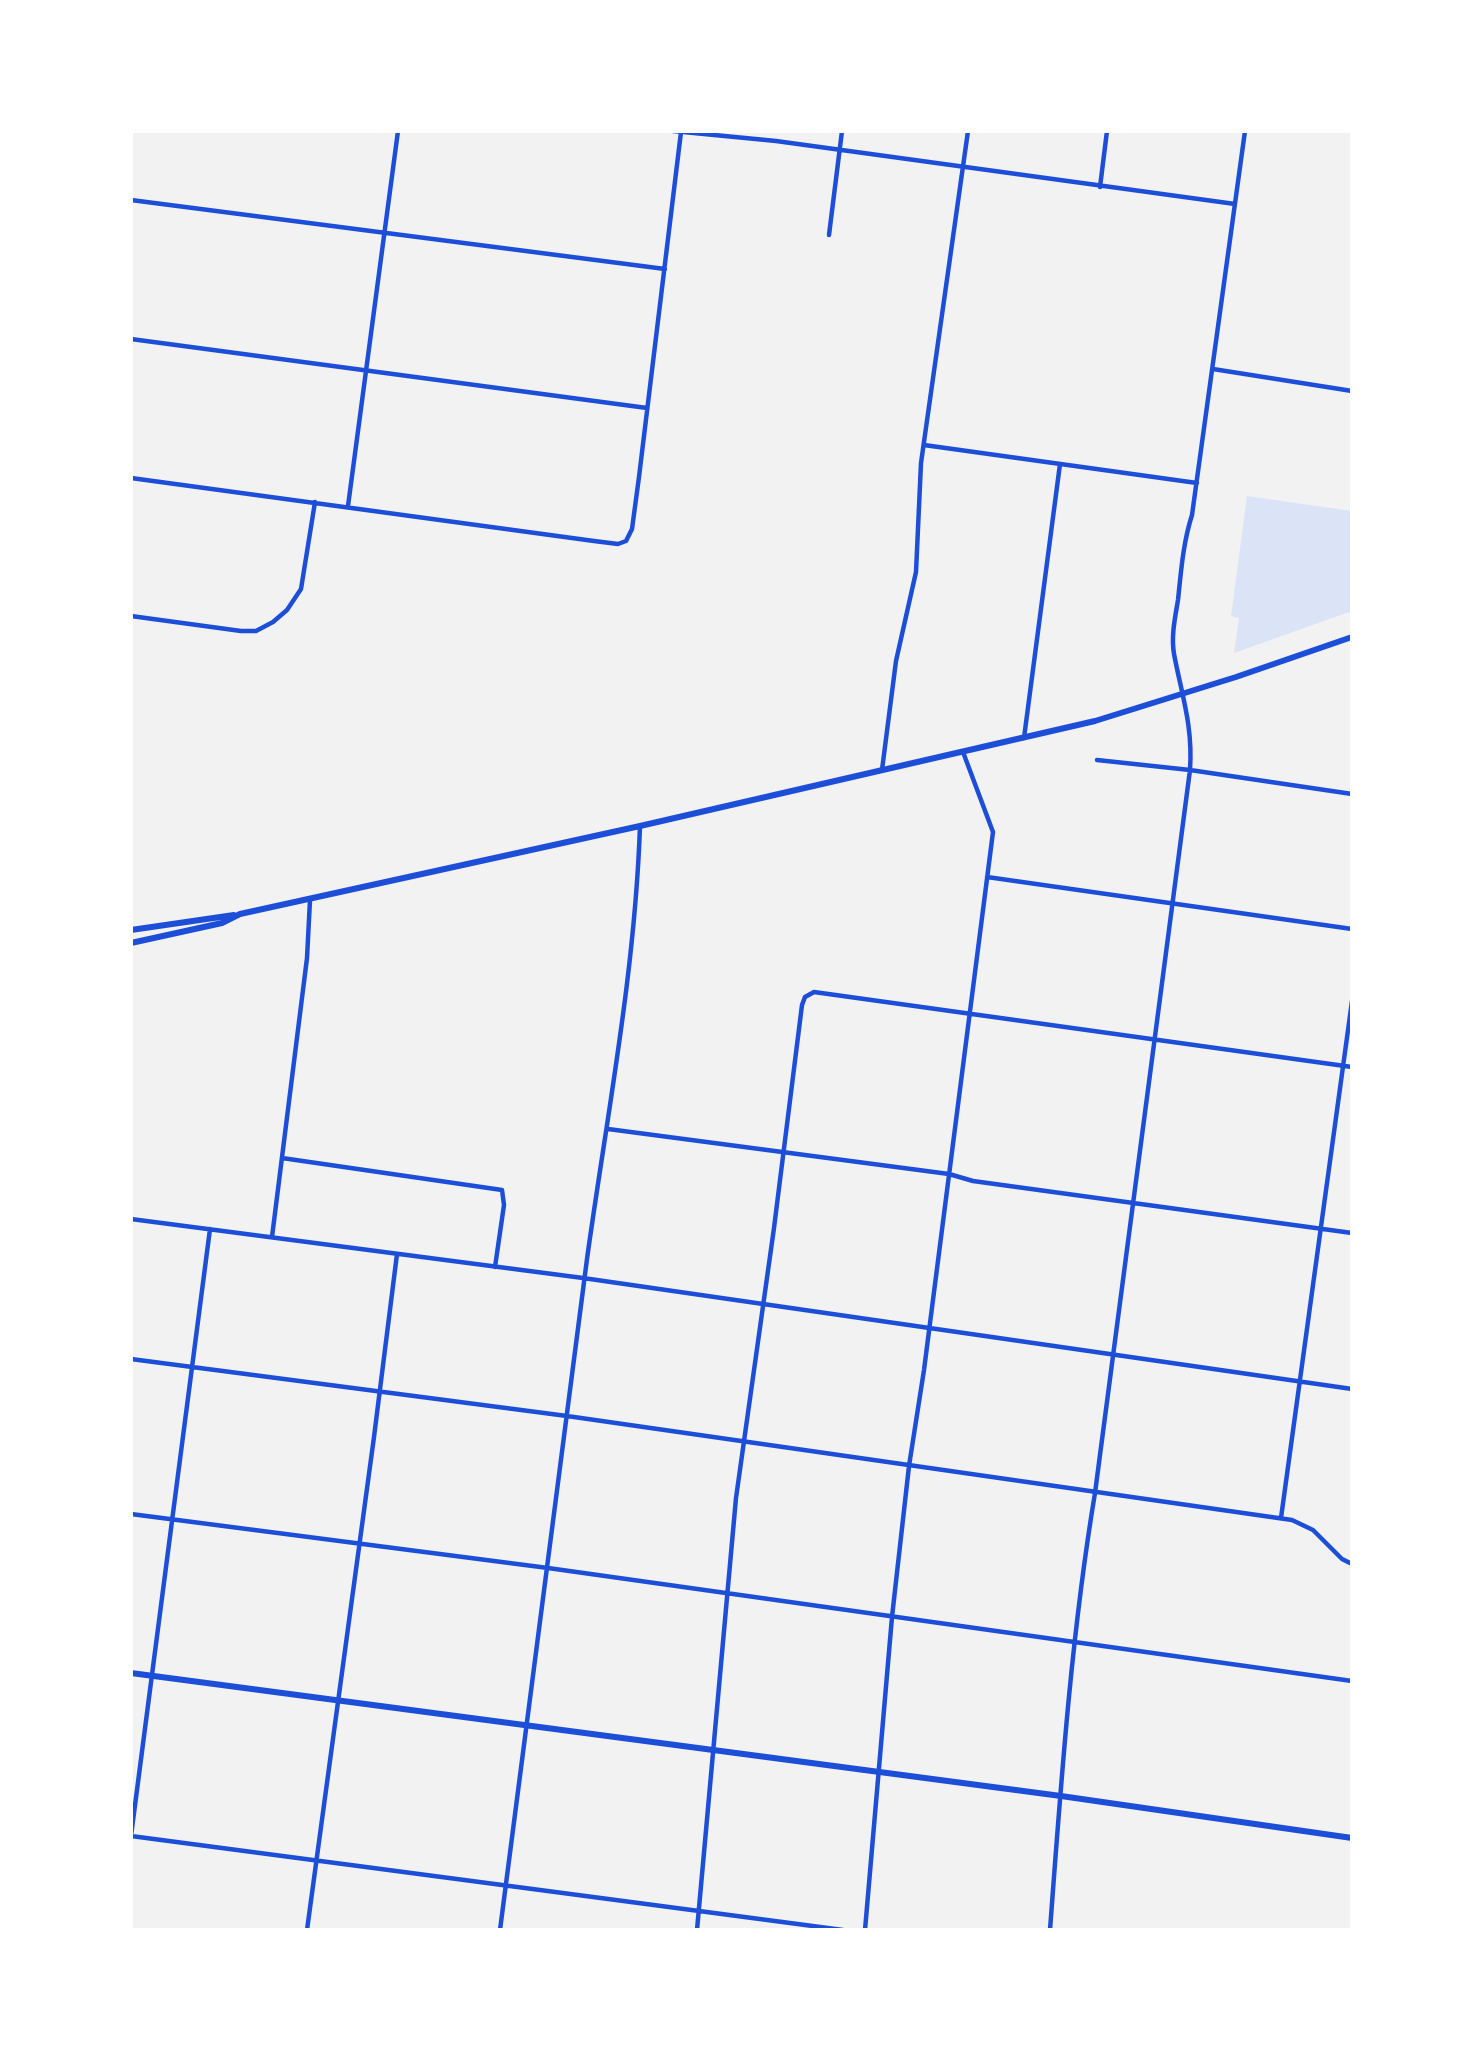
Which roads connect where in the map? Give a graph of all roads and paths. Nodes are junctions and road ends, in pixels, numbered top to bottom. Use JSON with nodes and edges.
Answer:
{"nodes":[{"id":1,"x":398,"y":131,"type":"edge"},
{"id":2,"x":673,"y":131,"type":"edge"},
{"id":3,"x":842,"y":131,"type":"edge"},
{"id":4,"x":968,"y":131,"type":"edge"},
{"id":5,"x":1107,"y":131,"type":"edge"},
{"id":6,"x":1245,"y":131,"type":"edge"},
{"id":7,"x":681,"y":132,"type":"edge"},
{"id":8,"x":840,"y":150,"type":"junction"},
{"id":9,"x":963,"y":167,"type":"junction"},
{"id":10,"x":1100,"y":187,"type":"junction"},
{"id":11,"x":131,"y":200,"type":"edge"},
{"id":12,"x":1235,"y":204,"type":"junction"},
{"id":13,"x":385,"y":234,"type":"junction"},
{"id":14,"x":829,"y":235,"type":"dead end"},
{"id":15,"x":664,"y":269,"type":"junction"},
{"id":16,"x":131,"y":339,"type":"edge"},
{"id":17,"x":1213,"y":369,"type":"junction"},
{"id":18,"x":367,"y":372,"type":"junction"},
{"id":19,"x":1352,"y":391,"type":"edge"},
{"id":20,"x":647,"y":408,"type":"junction"},
{"id":21,"x":924,"y":445,"type":"junction"},
{"id":22,"x":1060,"y":464,"type":"junction"},
{"id":23,"x":131,"y":478,"type":"edge"},
{"id":24,"x":1197,"y":483,"type":"junction"},
{"id":25,"x":315,"y":502,"type":"junction"},
{"id":26,"x":348,"y":506,"type":"junction"},
{"id":27,"x":131,"y":616,"type":"edge"},
{"id":28,"x":1352,"y":636,"type":"edge"},
{"id":29,"x":1184,"y":694,"type":"junction"},
{"id":30,"x":1024,"y":737,"type":"junction"},
{"id":31,"x":963,"y":752,"type":"junction"},
{"id":32,"x":1097,"y":760,"type":"dead end"},
{"id":33,"x":882,"y":770,"type":"junction"},
{"id":34,"x":1190,"y":771,"type":"junction"},
{"id":35,"x":1352,"y":794,"type":"edge"},
{"id":36,"x":640,"y":827,"type":"junction"},
{"id":37,"x":988,"y":877,"type":"junction"},
{"id":38,"x":310,"y":900,"type":"junction"},
{"id":39,"x":1172,"y":904,"type":"junction"},
{"id":40,"x":240,"y":915,"type":"junction"},
{"id":41,"x":1352,"y":929,"type":"edge"},
{"id":42,"x":131,"y":930,"type":"edge"},
{"id":43,"x":132,"y":942,"type":"edge"},
{"id":44,"x":1352,"y":1001,"type":"edge"},
{"id":45,"x":970,"y":1014,"type":"junction"},
{"id":46,"x":1155,"y":1039,"type":"junction"},
{"id":47,"x":1342,"y":1066,"type":"junction"},
{"id":48,"x":1352,"y":1067,"type":"edge"},
{"id":49,"x":608,"y":1129,"type":"junction"},
{"id":50,"x":783,"y":1151,"type":"junction"},
{"id":51,"x":282,"y":1157,"type":"junction"},
{"id":52,"x":949,"y":1174,"type":"junction"},
{"id":53,"x":1133,"y":1203,"type":"junction"},
{"id":54,"x":131,"y":1219,"type":"edge"},
{"id":55,"x":210,"y":1229,"type":"junction"},
{"id":56,"x":1322,"y":1229,"type":"junction"},
{"id":57,"x":1352,"y":1233,"type":"edge"},
{"id":58,"x":272,"y":1237,"type":"junction"},
{"id":59,"x":397,"y":1254,"type":"junction"},
{"id":60,"x":495,"y":1267,"type":"junction"},
{"id":61,"x":585,"y":1278,"type":"junction"},
{"id":62,"x":763,"y":1304,"type":"junction"},
{"id":63,"x":928,"y":1329,"type":"junction"},
{"id":64,"x":1113,"y":1354,"type":"junction"},
{"id":65,"x":131,"y":1359,"type":"edge"},
{"id":66,"x":193,"y":1367,"type":"junction"},
{"id":67,"x":1299,"y":1382,"type":"junction"},
{"id":68,"x":1352,"y":1389,"type":"edge"},
{"id":69,"x":380,"y":1392,"type":"junction"},
{"id":70,"x":568,"y":1416,"type":"junction"},
{"id":71,"x":744,"y":1441,"type":"junction"},
{"id":72,"x":909,"y":1466,"type":"junction"},
{"id":73,"x":1095,"y":1493,"type":"junction"},
{"id":74,"x":131,"y":1514,"type":"edge"},
{"id":75,"x":1282,"y":1518,"type":"junction"},
{"id":76,"x":173,"y":1520,"type":"junction"},
{"id":77,"x":358,"y":1543,"type":"junction"},
{"id":78,"x":1352,"y":1564,"type":"edge"},
{"id":79,"x":548,"y":1568,"type":"junction"},
{"id":80,"x":727,"y":1593,"type":"junction"},
{"id":81,"x":892,"y":1616,"type":"junction"},
{"id":82,"x":1075,"y":1642,"type":"junction"},
{"id":83,"x":131,"y":1673,"type":"edge"},
{"id":84,"x":151,"y":1676,"type":"junction"},
{"id":85,"x":1352,"y":1681,"type":"edge"},
{"id":86,"x":337,"y":1700,"type":"junction"},
{"id":87,"x":527,"y":1725,"type":"junction"},
{"id":88,"x":714,"y":1750,"type":"junction"},
{"id":89,"x":879,"y":1772,"type":"junction"},
{"id":90,"x":1061,"y":1796,"type":"junction"},
{"id":91,"x":131,"y":1836,"type":"edge"},
{"id":92,"x":1352,"y":1838,"type":"edge"},
{"id":93,"x":317,"y":1860,"type":"junction"},
{"id":94,"x":506,"y":1885,"type":"junction"},
{"id":95,"x":699,"y":1910,"type":"junction"},
{"id":96,"x":307,"y":1930,"type":"edge"},
{"id":97,"x":500,"y":1930,"type":"edge"},
{"id":98,"x":697,"y":1930,"type":"edge"},
{"id":99,"x":843,"y":1930,"type":"edge"},
{"id":100,"x":865,"y":1930,"type":"edge"},
{"id":101,"x":1050,"y":1930,"type":"edge"}],
"edges":[{"from":1,"to":13,"type":"street"},
{"from":2,"to":7,"type":"street"},
{"from":3,"to":8,"type":"street"},
{"from":4,"to":9,"type":"street"},
{"from":5,"to":10,"type":"street"},
{"from":6,"to":12,"type":"street"},
{"from":7,"to":8,"type":"street"},
{"from":7,"to":15,"type":"street"},
{"from":8,"to":9,"type":"street"},
{"from":8,"to":14,"type":"street"},
{"from":9,"to":10,"type":"street"},
{"from":9,"to":21,"type":"street"},
{"from":10,"to":12,"type":"street"},
{"from":11,"to":13,"type":"street"},
{"from":12,"to":17,"type":"street"},
{"from":13,"to":15,"type":"street"},
{"from":13,"to":18,"type":"street"},
{"from":15,"to":20,"type":"street"},
{"from":16,"to":18,"type":"street"},
{"from":17,"to":19,"type":"street"},
{"from":17,"to":24,"type":"street"},
{"from":18,"to":20,"type":"street"},
{"from":18,"to":26,"type":"street"},
{"from":20,"to":26,"type":"street"},
{"from":21,"to":22,"type":"street"},
{"from":21,"to":33,"type":"street"},
{"from":22,"to":24,"type":"street"},
{"from":22,"to":30,"type":"street"},
{"from":23,"to":25,"type":"street"},
{"from":24,"to":29,"type":"street"},
{"from":25,"to":26,"type":"street"},
{"from":25,"to":27,"type":"street"},
{"from":28,"to":29,"type":"main road"},
{"from":29,"to":30,"type":"main road"},
{"from":29,"to":34,"type":"street"},
{"from":30,"to":31,"type":"main road"},
{"from":31,"to":33,"type":"main road"},
{"from":31,"to":37,"type":"street"},
{"from":32,"to":34,"type":"street"},
{"from":33,"to":36,"type":"main road"},
{"from":34,"to":35,"type":"street"},
{"from":34,"to":39,"type":"street"},
{"from":36,"to":38,"type":"main road"},
{"from":36,"to":49,"type":"street"},
{"from":37,"to":39,"type":"street"},
{"from":37,"to":45,"type":"street"},
{"from":38,"to":40,"type":"main road"},
{"from":38,"to":51,"type":"street"},
{"from":39,"to":41,"type":"street"},
{"from":39,"to":46,"type":"street"},
{"from":40,"to":42,"type":"main road"},
{"from":40,"to":43,"type":"main road"},
{"from":44,"to":47,"type":"street"},
{"from":45,"to":46,"type":"street"},
{"from":45,"to":50,"type":"street"},
{"from":45,"to":52,"type":"street"},
{"from":46,"to":47,"type":"street"},
{"from":46,"to":53,"type":"street"},
{"from":47,"to":48,"type":"street"},
{"from":47,"to":56,"type":"street"},
{"from":49,"to":50,"type":"street"},
{"from":49,"to":61,"type":"street"},
{"from":50,"to":52,"type":"street"},
{"from":50,"to":62,"type":"street"},
{"from":51,"to":58,"type":"street"},
{"from":51,"to":60,"type":"street"},
{"from":52,"to":53,"type":"street"},
{"from":52,"to":63,"type":"street"},
{"from":53,"to":56,"type":"street"},
{"from":53,"to":64,"type":"street"},
{"from":54,"to":55,"type":"street"},
{"from":55,"to":58,"type":"street"},
{"from":55,"to":66,"type":"street"},
{"from":56,"to":57,"type":"street"},
{"from":56,"to":67,"type":"street"},
{"from":58,"to":59,"type":"street"},
{"from":59,"to":60,"type":"street"},
{"from":59,"to":69,"type":"street"},
{"from":60,"to":61,"type":"street"},
{"from":61,"to":62,"type":"street"},
{"from":61,"to":70,"type":"street"},
{"from":62,"to":63,"type":"street"},
{"from":62,"to":71,"type":"street"},
{"from":63,"to":64,"type":"street"},
{"from":63,"to":72,"type":"street"},
{"from":64,"to":67,"type":"street"},
{"from":64,"to":73,"type":"street"},
{"from":65,"to":66,"type":"street"},
{"from":66,"to":69,"type":"street"},
{"from":66,"to":76,"type":"street"},
{"from":67,"to":68,"type":"street"},
{"from":67,"to":75,"type":"street"},
{"from":69,"to":70,"type":"street"},
{"from":69,"to":77,"type":"street"},
{"from":70,"to":71,"type":"street"},
{"from":70,"to":79,"type":"street"},
{"from":71,"to":72,"type":"street"},
{"from":71,"to":80,"type":"street"},
{"from":72,"to":73,"type":"street"},
{"from":72,"to":81,"type":"street"},
{"from":73,"to":75,"type":"street"},
{"from":73,"to":82,"type":"street"},
{"from":74,"to":76,"type":"street"},
{"from":75,"to":78,"type":"street"},
{"from":76,"to":77,"type":"street"},
{"from":76,"to":84,"type":"street"},
{"from":77,"to":79,"type":"street"},
{"from":77,"to":86,"type":"street"},
{"from":79,"to":80,"type":"street"},
{"from":79,"to":87,"type":"street"},
{"from":80,"to":81,"type":"street"},
{"from":80,"to":88,"type":"street"},
{"from":81,"to":82,"type":"street"},
{"from":81,"to":89,"type":"street"},
{"from":82,"to":85,"type":"street"},
{"from":82,"to":90,"type":"street"},
{"from":83,"to":84,"type":"main road"},
{"from":84,"to":86,"type":"main road"},
{"from":84,"to":91,"type":"street"},
{"from":86,"to":87,"type":"main road"},
{"from":86,"to":93,"type":"street"},
{"from":87,"to":88,"type":"main road"},
{"from":87,"to":94,"type":"street"},
{"from":88,"to":89,"type":"main road"},
{"from":88,"to":95,"type":"street"},
{"from":89,"to":90,"type":"main road"},
{"from":89,"to":100,"type":"street"},
{"from":90,"to":92,"type":"main road"},
{"from":90,"to":101,"type":"street"},
{"from":91,"to":93,"type":"street"},
{"from":93,"to":94,"type":"street"},
{"from":93,"to":96,"type":"street"},
{"from":94,"to":95,"type":"street"},
{"from":94,"to":97,"type":"street"},
{"from":95,"to":98,"type":"street"},
{"from":95,"to":99,"type":"street"}]}
